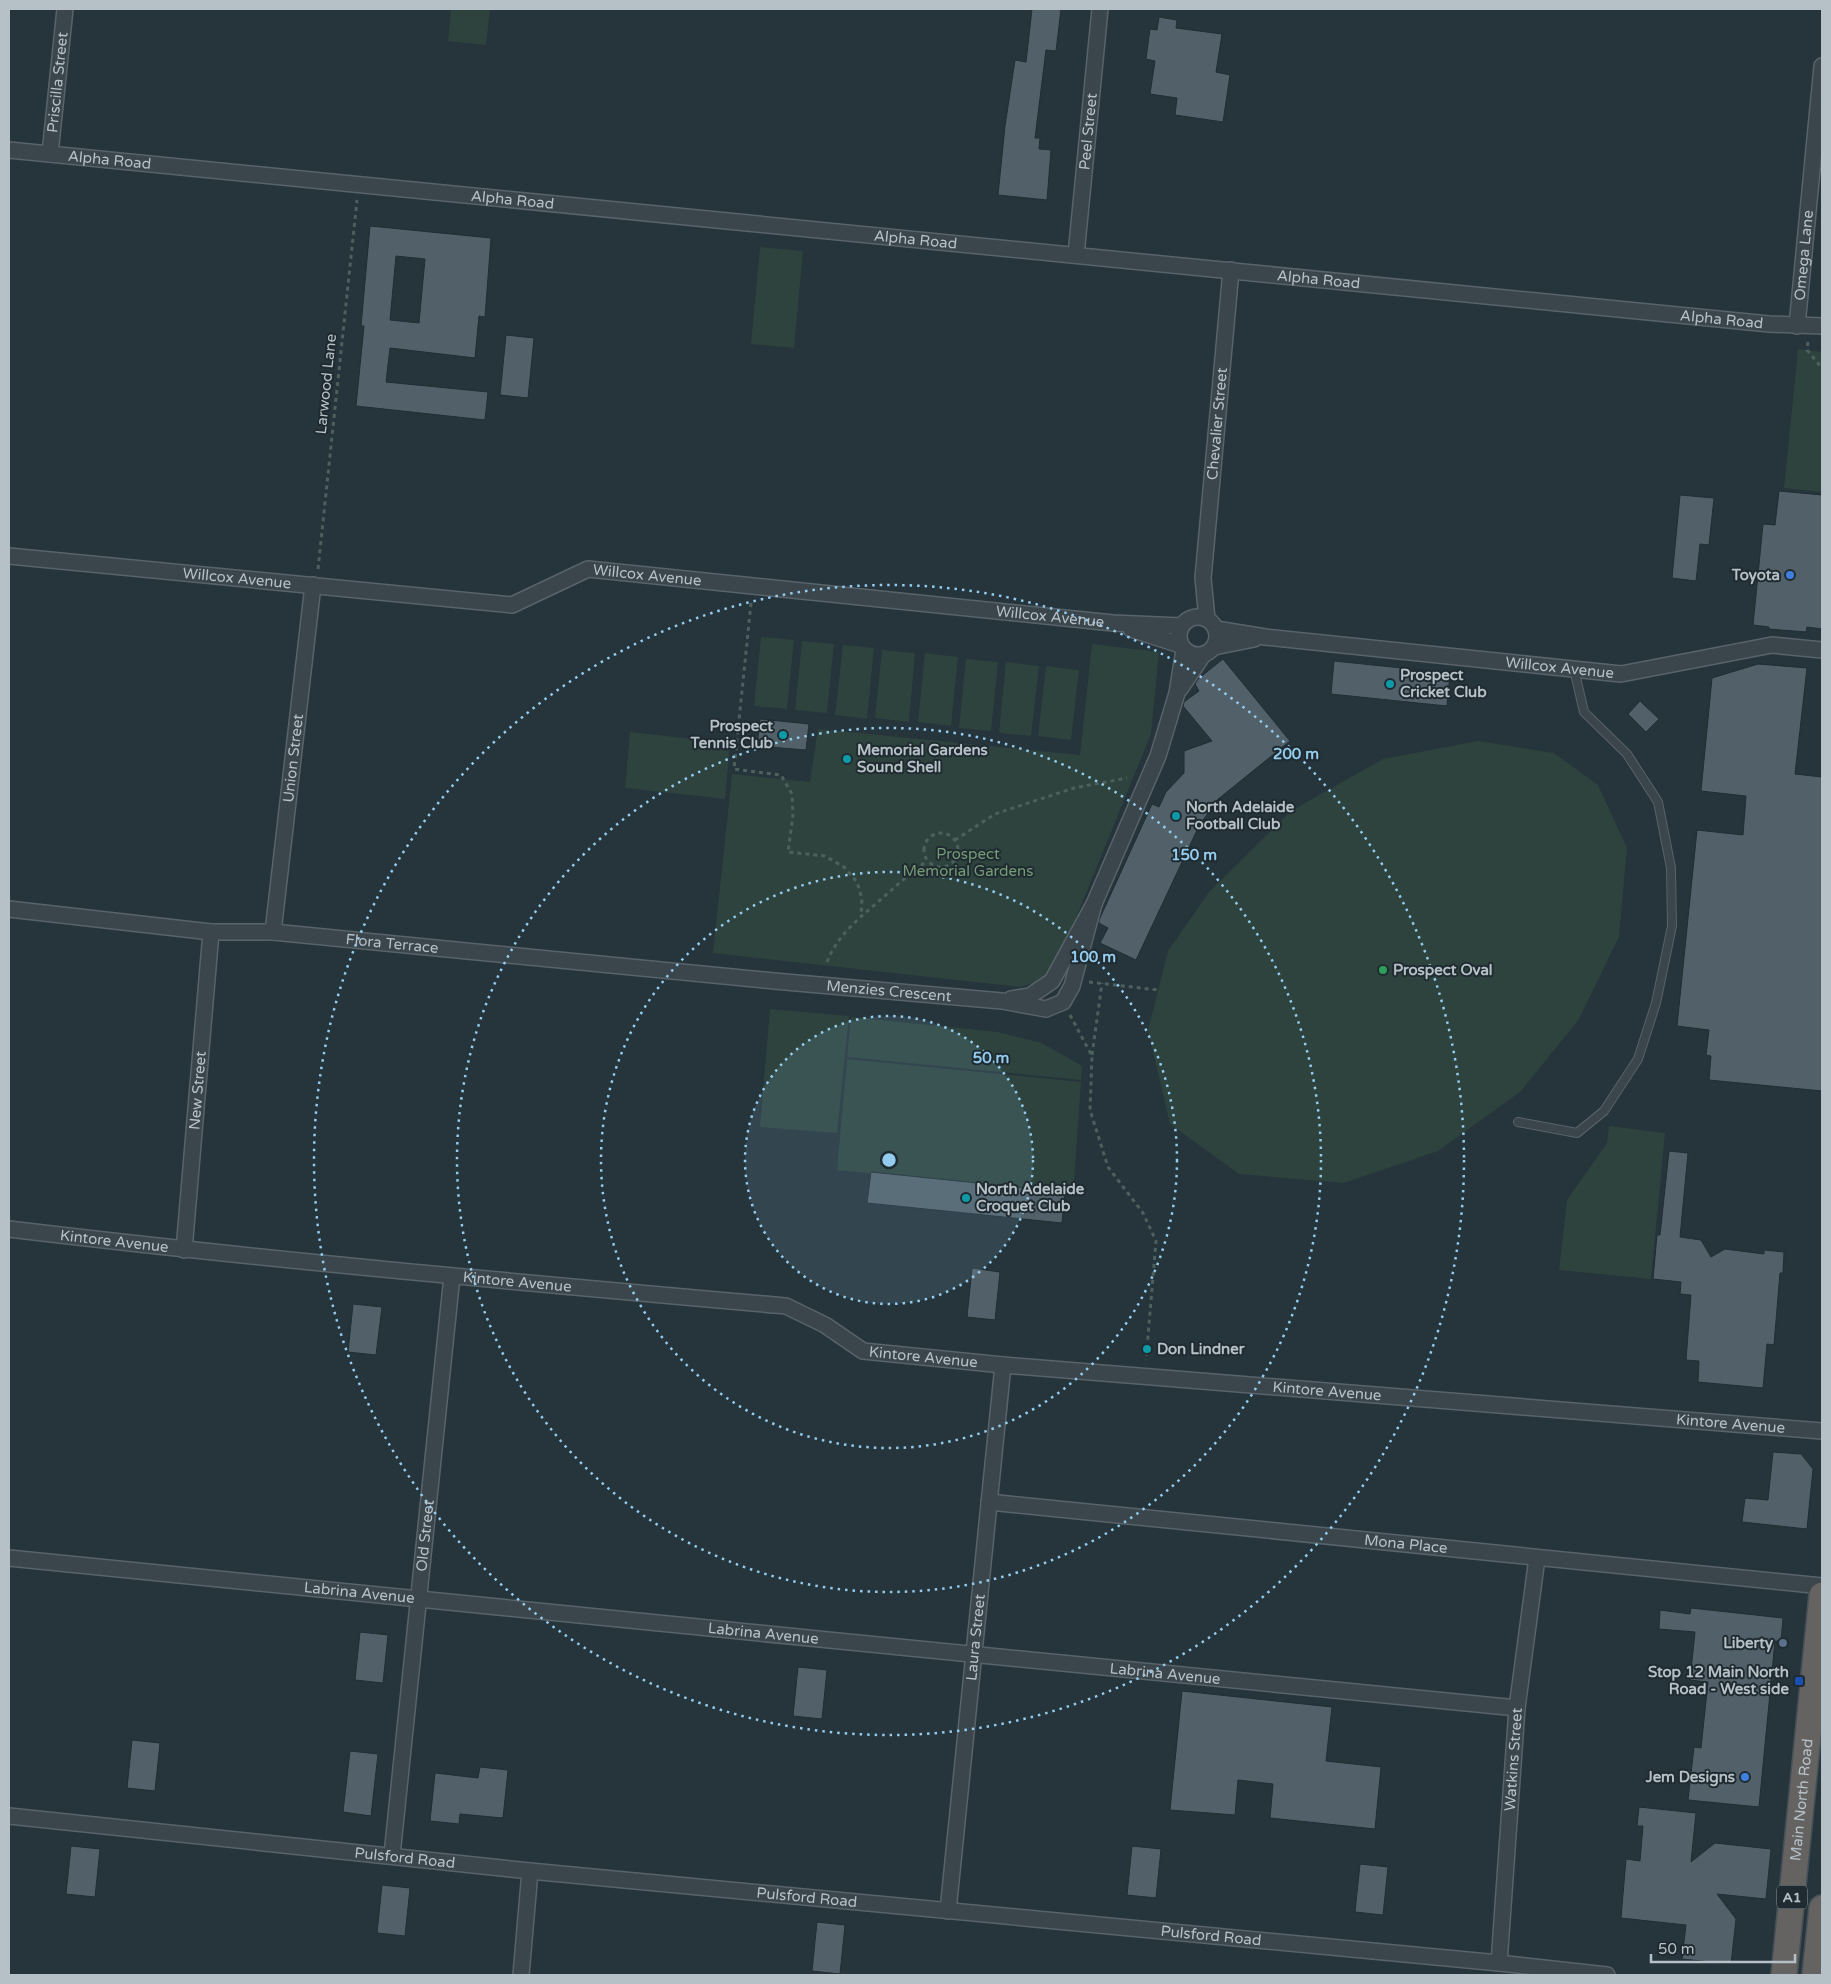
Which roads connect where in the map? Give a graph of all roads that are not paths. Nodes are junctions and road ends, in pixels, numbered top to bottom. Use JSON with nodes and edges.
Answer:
{"nodes":[{"id":1,"x":65,"y":9,"type":"edge"},
{"id":2,"x":1100,"y":9,"type":"edge"},
{"id":3,"x":1822,"y":66,"type":"edge"},
{"id":4,"x":9,"y":150,"type":"edge"},
{"id":5,"x":50,"y":154,"type":"junction"},
{"id":6,"x":1076,"y":255,"type":"junction"},
{"id":7,"x":1230,"y":270,"type":"junction"},
{"id":8,"x":1810,"y":326,"type":"edge"},
{"id":9,"x":9,"y":556,"type":"edge"},
{"id":10,"x":1203,"y":578,"type":"junction"},
{"id":11,"x":315,"y":585,"type":"junction"},
{"id":12,"x":1186,"y":622,"type":"junction"},
{"id":13,"x":1113,"y":623,"type":"junction"},
{"id":14,"x":1212,"y":624,"type":"junction"},
{"id":15,"x":1265,"y":637,"type":"junction"},
{"id":16,"x":1182,"y":647,"type":"junction"},
{"id":17,"x":1822,"y":650,"type":"edge"},
{"id":18,"x":1209,"y":651,"type":"junction"},
{"id":19,"x":1574,"y":669,"type":"junction"},
{"id":20,"x":1177,"y":693,"type":"junction"},
{"id":21,"x":1094,"y":904,"type":"junction"},
{"id":22,"x":9,"y":909,"type":"edge"},
{"id":23,"x":211,"y":932,"type":"junction"},
{"id":24,"x":273,"y":932,"type":"junction"},
{"id":25,"x":774,"y":981,"type":"joint"},
{"id":26,"x":1002,"y":1001,"type":"junction"},
{"id":27,"x":1518,"y":1122,"type":"dead end"},
{"id":28,"x":9,"y":1229,"type":"edge"},
{"id":29,"x":184,"y":1250,"type":"junction"},
{"id":30,"x":452,"y":1276,"type":"junction"},
{"id":31,"x":1004,"y":1364,"type":"junction"},
{"id":32,"x":1822,"y":1432,"type":"edge"},
{"id":33,"x":989,"y":1502,"type":"junction"},
{"id":34,"x":9,"y":1558,"type":"edge"},
{"id":35,"x":1537,"y":1558,"type":"junction"},
{"id":36,"x":1822,"y":1586,"type":"edge"},
{"id":37,"x":1822,"y":1595,"type":"edge"},
{"id":38,"x":418,"y":1598,"type":"junction"},
{"id":39,"x":974,"y":1656,"type":"junction"},
{"id":40,"x":1818,"y":1678,"type":"edge"},
{"id":41,"x":1517,"y":1708,"type":"junction"},
{"id":42,"x":9,"y":1816,"type":"edge"},
{"id":43,"x":1811,"y":1819,"type":"edge"},
{"id":44,"x":392,"y":1855,"type":"junction"},
{"id":45,"x":530,"y":1871,"type":"junction"},
{"id":46,"x":1822,"y":1908,"type":"edge"},
{"id":47,"x":948,"y":1911,"type":"junction"},
{"id":48,"x":1500,"y":1963,"type":"junction"},
{"id":49,"x":521,"y":1975,"type":"edge"},
{"id":50,"x":1606,"y":1975,"type":"edge"},
{"id":51,"x":1784,"y":1975,"type":"edge"},
{"id":52,"x":1815,"y":1975,"type":"edge"}],
"edges":[{"from":1,"to":5,"type":"street","name":"Priscilla Street"},
{"from":2,"to":6,"type":"street","name":"Peel Street"},
{"from":3,"to":8,"type":"street","name":"Omega Lane"},
{"from":4,"to":5,"type":"street","name":"Alpha Road"},
{"from":5,"to":6,"type":"street","name":"Alpha Road"},
{"from":6,"to":7,"type":"street","name":"Alpha Road"},
{"from":7,"to":8,"type":"street","name":"Alpha Road"},
{"from":7,"to":10,"type":"street","name":"Chevalier Street"},
{"from":9,"to":11,"type":"street","name":"Willcox Avenue"},
{"from":10,"to":12,"type":"street","name":"Chevalier Street"},
{"from":10,"to":14,"type":"street","name":"Chevalier Street"},
{"from":11,"to":13,"type":"street","name":"Willcox Avenue"},
{"from":11,"to":24,"type":"street","name":"Union Street"},
{"from":12,"to":13,"type":"street","name":"Willcox Avenue"},
{"from":12,"to":14,"type":"street"},
{"from":12,"to":16,"type":"street"},
{"from":13,"to":16,"type":"street","name":"Willcox Avenue"},
{"from":14,"to":15,"type":"street","name":"Willcox Avenue"},
{"from":14,"to":18,"type":"street"},
{"from":15,"to":18,"type":"street","name":"Willcox Avenue"},
{"from":15,"to":19,"type":"street","name":"Willcox Avenue"},
{"from":16,"to":18,"type":"street"},
{"from":16,"to":20,"type":"street","name":"Menzies Crescent"},
{"from":17,"to":19,"type":"street","name":"Willcox Avenue"},
{"from":18,"to":20,"type":"street","name":"Menzies Crescent"},
{"from":19,"to":27,"type":"lane"},
{"from":20,"to":21,"type":"street","name":"Menzies Crescent"},
{"from":21,"to":26,"type":"street","name":"Menzies Crescent"},
{"from":21,"to":26,"type":"street","name":"Menzies Crescent"},
{"from":22,"to":23,"type":"street","name":"Flora Terrace"},
{"from":23,"to":24,"type":"street","name":"Flora Terrace"},
{"from":23,"to":29,"type":"street","name":"New Street"},
{"from":24,"to":25,"type":"street","name":"Flora Terrace"},
{"from":25,"to":26,"type":"street","name":"Menzies Crescent"},
{"from":28,"to":29,"type":"street","name":"Kintore Avenue"},
{"from":29,"to":30,"type":"street","name":"Kintore Avenue"},
{"from":30,"to":31,"type":"street","name":"Kintore Avenue"},
{"from":30,"to":38,"type":"street","name":"Old Street"},
{"from":31,"to":32,"type":"street","name":"Kintore Avenue"},
{"from":31,"to":33,"type":"street","name":"Laura Street"},
{"from":33,"to":35,"type":"street","name":"Mona Place"},
{"from":33,"to":39,"type":"street","name":"Laura Street"},
{"from":34,"to":38,"type":"street","name":"Labrina Avenue"},
{"from":35,"to":36,"type":"street","name":"Mona Place"},
{"from":35,"to":41,"type":"street","name":"Watkins Street"},
{"from":37,"to":40,"type":"highway","name":"Main North Road","number":"A1"},
{"from":38,"to":39,"type":"street","name":"Labrina Avenue"},
{"from":38,"to":44,"type":"street","name":"Old Street"},
{"from":39,"to":41,"type":"street","name":"Labrina Avenue"},
{"from":39,"to":47,"type":"street","name":"Laura Street"},
{"from":40,"to":43,"type":"highway","name":"Main North Road","number":"A1"},
{"from":41,"to":48,"type":"street","name":"Watkins Street"},
{"from":42,"to":44,"type":"street","name":"Pulsford Road"},
{"from":43,"to":51,"type":"highway","name":"Main North Road","number":"A1"},
{"from":44,"to":45,"type":"street","name":"Pulsford Road"},
{"from":45,"to":47,"type":"street","name":"Pulsford Road"},
{"from":45,"to":49,"type":"street"},
{"from":46,"to":52,"type":"highway","number":"A1"},
{"from":47,"to":48,"type":"street","name":"Pulsford Road"},
{"from":48,"to":50,"type":"street","name":"Pulsford Road"}]}
